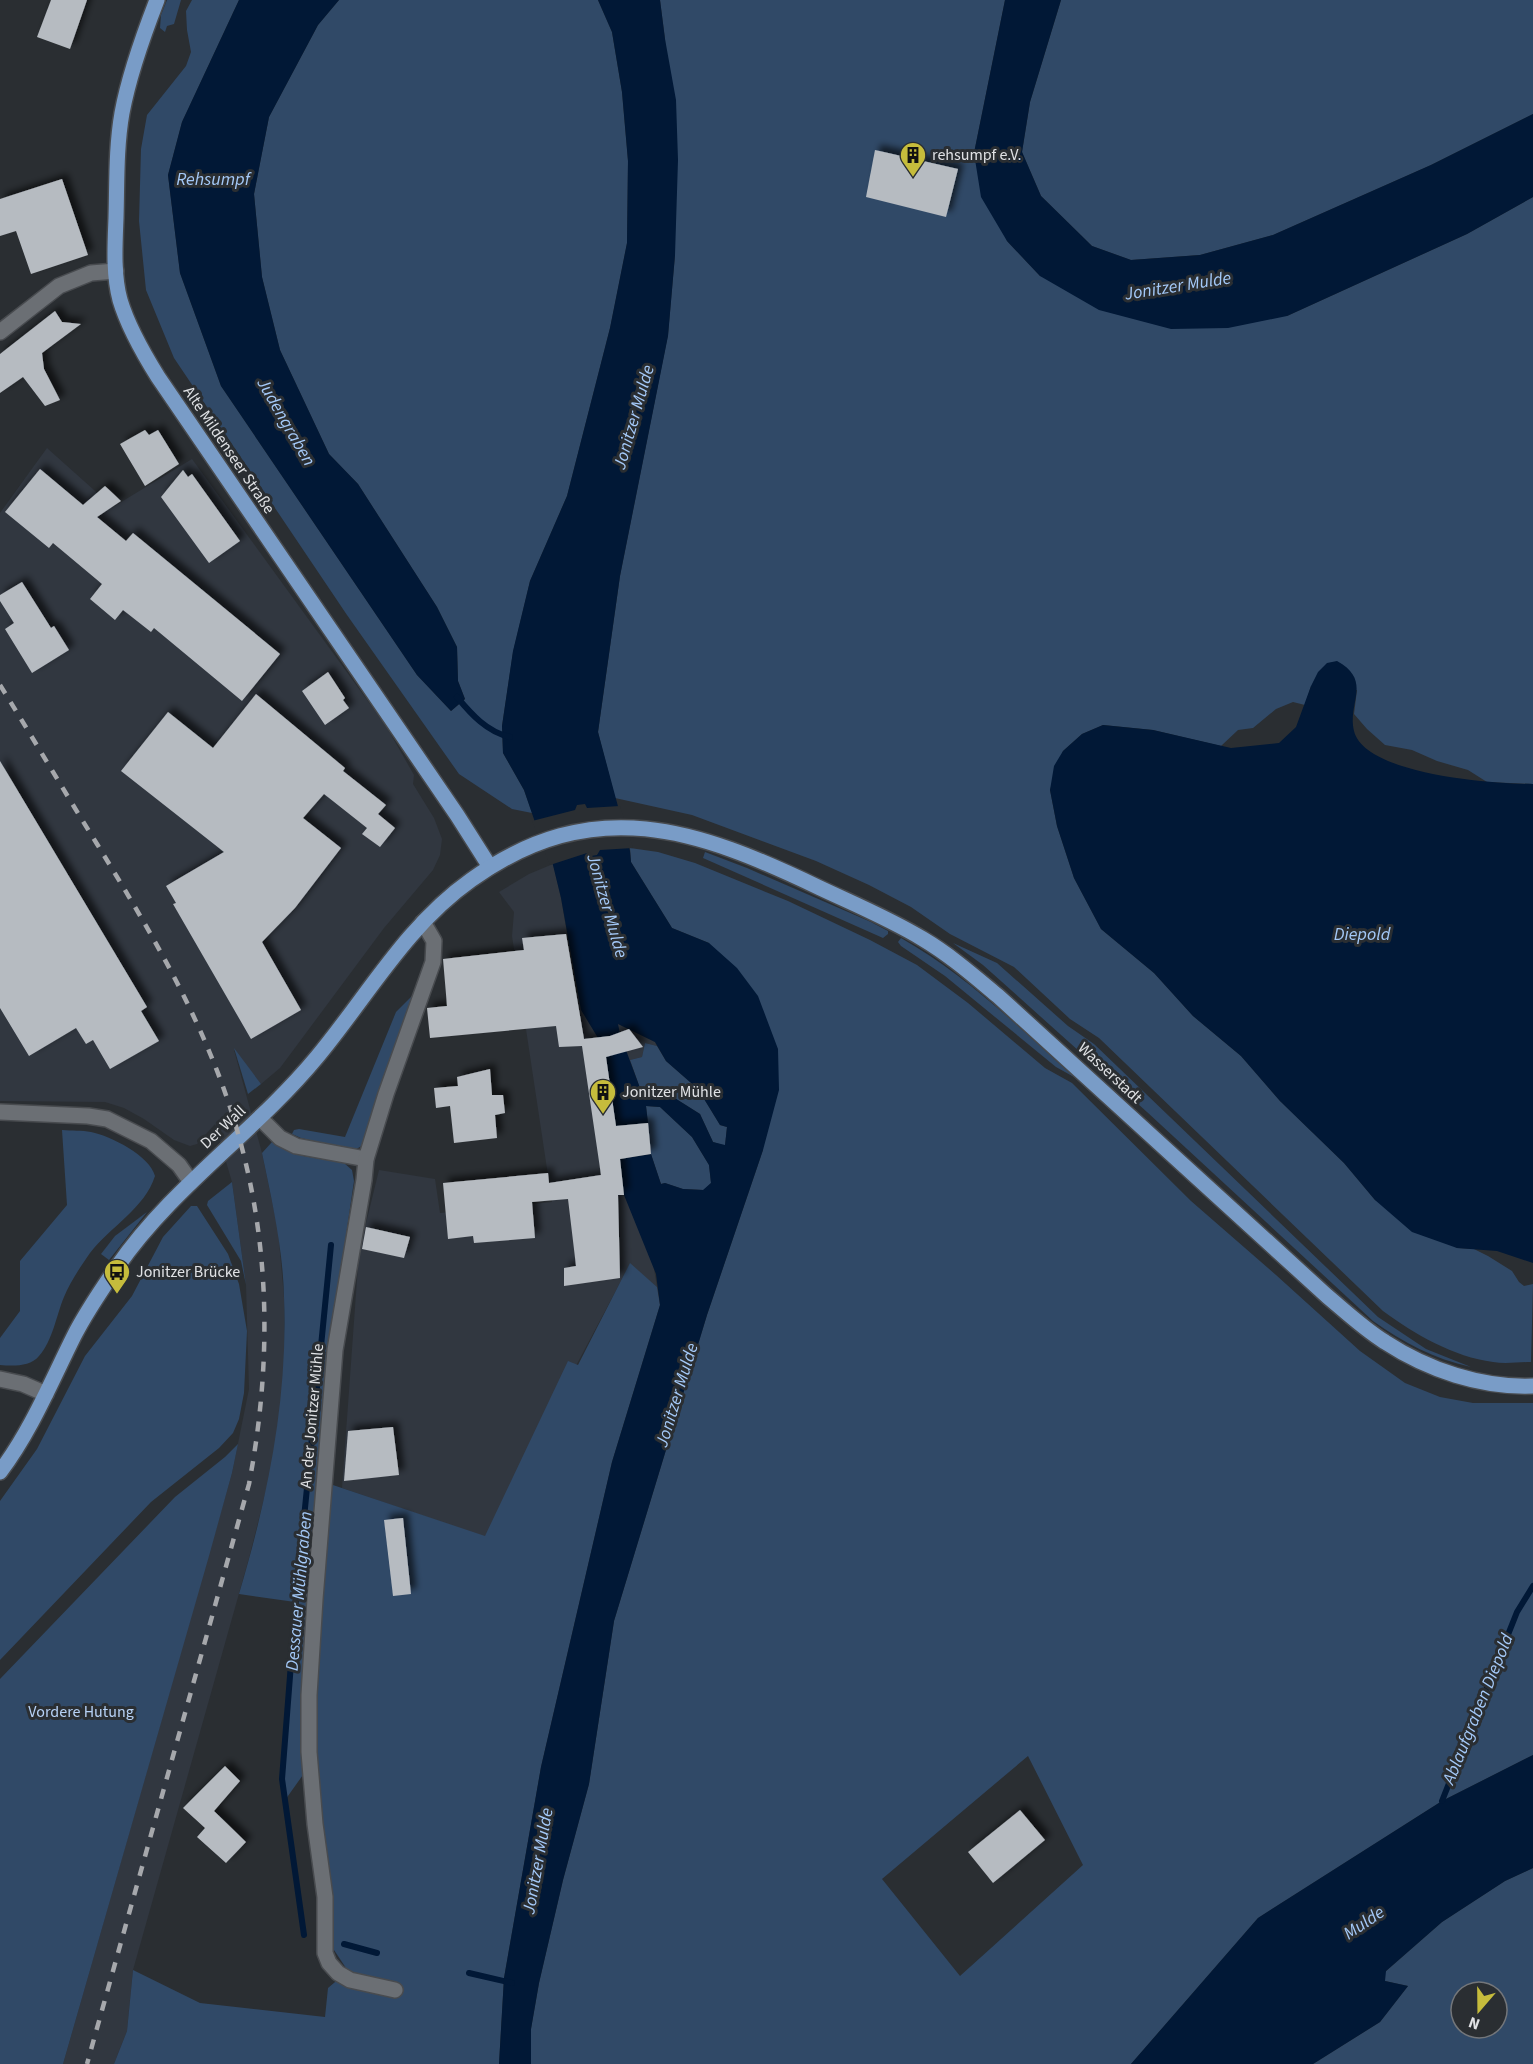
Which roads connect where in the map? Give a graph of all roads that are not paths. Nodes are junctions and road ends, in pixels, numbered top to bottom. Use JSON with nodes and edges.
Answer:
{"nodes":[{"id":1,"x":157,"y":0,"type":"edge"},
{"id":2,"x":116,"y":272,"type":"junction"},
{"id":3,"x":0,"y":332,"type":"edge"},
{"id":4,"x":634,"y":827,"type":"joint"},
{"id":5,"x":490,"y":867,"type":"junction"},
{"id":6,"x":423,"y":922,"type":"junction"},
{"id":7,"x":0,"y":1112,"type":"edge"},
{"id":8,"x":260,"y":1118,"type":"junction"},
{"id":9,"x":366,"y":1159,"type":"junction"},
{"id":10,"x":190,"y":1182,"type":"junction"},
{"id":11,"x":0,"y":1379,"type":"edge"},
{"id":12,"x":1533,"y":1386,"type":"edge"},
{"id":13,"x":46,"y":1394,"type":"junction"},
{"id":14,"x":0,"y":1472,"type":"edge"},
{"id":15,"x":395,"y":1990,"type":"dead end"}],
"edges":[{"from":1,"to":2,"type":"main road","name":"Alte Mildenseer Straße"},
{"from":2,"to":3,"type":"street"},
{"from":2,"to":5,"type":"main road","name":"Alte Mildenseer Straße"},
{"from":4,"to":5,"type":"main road","name":"Der Wall"},
{"from":4,"to":12,"type":"main road","name":"Wasserstadt"},
{"from":5,"to":6,"type":"main road","name":"Der Wall"},
{"from":6,"to":8,"type":"main road","name":"Der Wall"},
{"from":6,"to":9,"type":"street","name":"An der Jonitzer Mühle"},
{"from":7,"to":10,"type":"street"},
{"from":8,"to":9,"type":"street"},
{"from":8,"to":10,"type":"main road","name":"Der Wall"},
{"from":9,"to":15,"type":"street","name":"An der Jonitzer Mühle"},
{"from":10,"to":13,"type":"main road","name":"Der Wall"},
{"from":11,"to":13,"type":"street"},
{"from":13,"to":14,"type":"main road","name":"Der Wall"}]}
